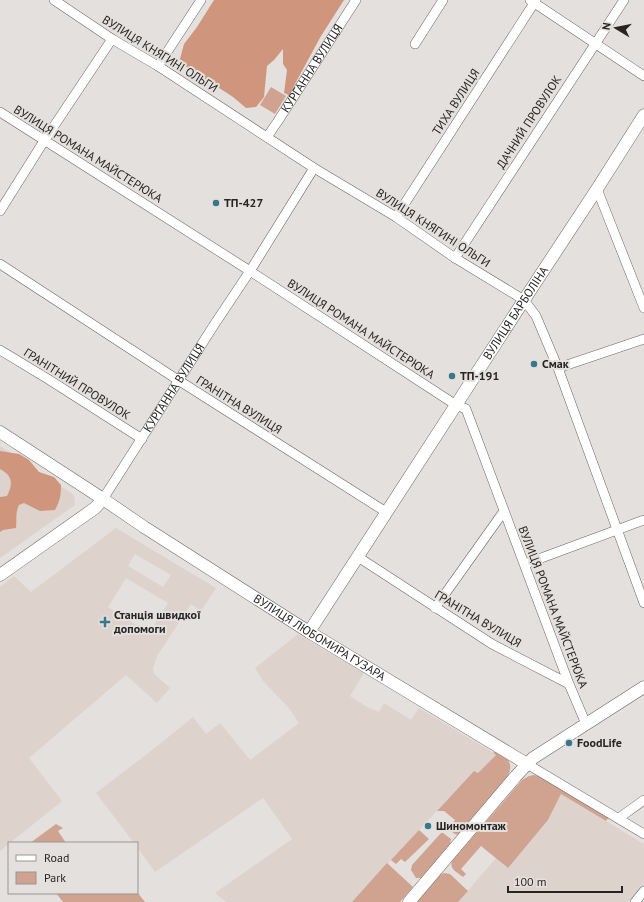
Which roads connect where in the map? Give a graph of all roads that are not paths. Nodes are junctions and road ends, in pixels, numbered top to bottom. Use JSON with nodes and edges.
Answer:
{"nodes":[{"id":1,"x":54,"y":0,"type":"edge"},
{"id":2,"x":201,"y":0,"type":"edge"},
{"id":3,"x":356,"y":0,"type":"edge"},
{"id":4,"x":443,"y":0,"type":"edge"},
{"id":5,"x":624,"y":0,"type":"edge"},
{"id":6,"x":533,"y":1,"type":"edge"},
{"id":7,"x":112,"y":39,"type":"junction"},
{"id":8,"x":596,"y":43,"type":"junction"},
{"id":9,"x":415,"y":44,"type":"dead end"},
{"id":10,"x":158,"y":66,"type":"junction"},
{"id":11,"x":644,"y":76,"type":"edge"},
{"id":12,"x":0,"y":112,"type":"edge"},
{"id":13,"x":644,"y":115,"type":"edge"},
{"id":14,"x":267,"y":137,"type":"junction"},
{"id":15,"x":44,"y":141,"type":"junction"},
{"id":16,"x":314,"y":168,"type":"junction"},
{"id":17,"x":597,"y":189,"type":"junction"},
{"id":18,"x":0,"y":211,"type":"edge"},
{"id":19,"x":396,"y":217,"type":"junction"},
{"id":20,"x":455,"y":258,"type":"junction"},
{"id":21,"x":0,"y":264,"type":"edge"},
{"id":22,"x":250,"y":271,"type":"junction"},
{"id":23,"x":524,"y":300,"type":"junction"},
{"id":24,"x":644,"y":308,"type":"edge"},
{"id":25,"x":644,"y":339,"type":"edge"},
{"id":26,"x":0,"y":350,"type":"edge"},
{"id":27,"x":558,"y":368,"type":"junction"},
{"id":28,"x":178,"y":380,"type":"junction"},
{"id":29,"x":456,"y":405,"type":"junction"},
{"id":30,"x":0,"y":432,"type":"edge"},
{"id":31,"x":142,"y":439,"type":"junction"},
{"id":32,"x":103,"y":499,"type":"junction"},
{"id":33,"x":504,"y":511,"type":"junction"},
{"id":34,"x":386,"y":512,"type":"junction"},
{"id":35,"x":644,"y":520,"type":"edge"},
{"id":36,"x":617,"y":530,"type":"junction"},
{"id":37,"x":358,"y":557,"type":"junction"},
{"id":38,"x":525,"y":564,"type":"junction"},
{"id":39,"x":0,"y":575,"type":"edge"},
{"id":40,"x":644,"y":604,"type":"edge"},
{"id":41,"x":435,"y":608,"type":"junction"},
{"id":42,"x":308,"y":632,"type":"junction"},
{"id":43,"x":569,"y":684,"type":"junction"},
{"id":44,"x":644,"y":687,"type":"edge"},
{"id":45,"x":586,"y":724,"type":"junction"},
{"id":46,"x":528,"y":764,"type":"junction"},
{"id":47,"x":644,"y":800,"type":"edge"},
{"id":48,"x":619,"y":818,"type":"junction"},
{"id":49,"x":644,"y":834,"type":"edge"},
{"id":50,"x":644,"y":892,"type":"edge"},
{"id":51,"x":409,"y":902,"type":"edge"},
{"id":52,"x":635,"y":902,"type":"edge"}],
"edges":[{"from":1,"to":7,"type":"street","name":"ВУЛИЦЯ КНЯГИНІ ОЛЬГИ"},
{"from":2,"to":10,"type":"street"},
{"from":3,"to":14,"type":"street","name":"КУРГАННА ВУЛИЦЯ"},
{"from":4,"to":9,"type":"street"},
{"from":5,"to":8,"type":"street","name":"ДАЧНИЙ ПРОВУЛОК"},
{"from":6,"to":8,"type":"street"},
{"from":6,"to":19,"type":"street","name":"ТИХА ВУЛИЦЯ"},
{"from":7,"to":10,"type":"street","name":"ВУЛИЦЯ КНЯГИНІ ОЛЬГИ"},
{"from":7,"to":15,"type":"street"},
{"from":8,"to":11,"type":"street"},
{"from":8,"to":20,"type":"street","name":"ДАЧНИЙ ПРОВУЛОК"},
{"from":10,"to":14,"type":"street","name":"ВУЛИЦЯ КНЯГИНІ ОЛЬГИ"},
{"from":12,"to":15,"type":"street","name":"ВУЛИЦЯ РОМАНА МАЙСТЕРЮКА"},
{"from":13,"to":17,"type":"street","name":"ВУЛИЦЯ БАРБОЛІНА"},
{"from":14,"to":16,"type":"street","name":"ВУЛИЦЯ КНЯГИНІ ОЛЬГИ"},
{"from":15,"to":18,"type":"street"},
{"from":15,"to":22,"type":"street","name":"ВУЛИЦЯ РОМАНА МАЙСТЕРЮКА"},
{"from":16,"to":19,"type":"street","name":"ВУЛИЦЯ КНЯГИНІ ОЛЬГИ"},
{"from":16,"to":22,"type":"street","name":"КУРГАННА ВУЛИЦЯ"},
{"from":17,"to":23,"type":"street","name":"ВУЛИЦЯ БАРБОЛІНА"},
{"from":17,"to":24,"type":"street"},
{"from":19,"to":20,"type":"street","name":"ВУЛИЦЯ КНЯГИНІ ОЛЬГИ"},
{"from":20,"to":23,"type":"street","name":"ВУЛИЦЯ КНЯГИНІ ОЛЬГИ"},
{"from":21,"to":28,"type":"street","name":"ГРАНІТНА ВУЛИЦЯ"},
{"from":22,"to":28,"type":"street","name":"КУРГАННА ВУЛИЦЯ"},
{"from":22,"to":29,"type":"street","name":"ВУЛИЦЯ РОМАНА МАЙСТЕРЮКА"},
{"from":23,"to":27,"type":"street","name":"ВУЛИЦЯ КНЯГИНІ ОЛЬГИ"},
{"from":23,"to":29,"type":"street","name":"ВУЛИЦЯ БАРБОЛІНА"},
{"from":25,"to":27,"type":"street"},
{"from":26,"to":31,"type":"street","name":"ГРАНІТНИЙ ПРОВУЛОК"},
{"from":27,"to":36,"type":"street","name":"ВУЛИЦЯ КНЯГИНІ ОЛЬГИ"},
{"from":28,"to":31,"type":"street","name":"КУРГАННА ВУЛИЦЯ"},
{"from":28,"to":34,"type":"street","name":"ГРАНІТНА ВУЛИЦЯ"},
{"from":29,"to":33,"type":"street","name":"ВУЛИЦЯ РОМАНА МАЙСТЕРЮКА"},
{"from":29,"to":34,"type":"street","name":"ВУЛИЦЯ БАРБОЛІНА"},
{"from":30,"to":32,"type":"street","name":"ВУЛИЦЯ ЛЮБОМИРА ГУЗАРА"},
{"from":31,"to":32,"type":"street","name":"КУРГАННА ВУЛИЦЯ"},
{"from":32,"to":39,"type":"street","name":"КУРГАННА ВУЛИЦЯ"},
{"from":32,"to":42,"type":"street","name":"ВУЛИЦЯ ЛЮБОМИРА ГУЗАРА"},
{"from":33,"to":38,"type":"street","name":"ВУЛИЦЯ РОМАНА МАЙСТЕРЮКА"},
{"from":33,"to":41,"type":"street"},
{"from":34,"to":37,"type":"street","name":"ВУЛИЦЯ БАРБОЛІНА"},
{"from":35,"to":36,"type":"street"},
{"from":36,"to":38,"type":"street"},
{"from":36,"to":40,"type":"street","name":"ВУЛИЦЯ КНЯГИНІ ОЛЬГИ"},
{"from":37,"to":41,"type":"street","name":"ГРАНІТНА ВУЛИЦЯ"},
{"from":37,"to":42,"type":"street","name":"ВУЛИЦЯ БАРБОЛІНА"},
{"from":38,"to":43,"type":"street","name":"ВУЛИЦЯ РОМАНА МАЙСТЕРЮКА"},
{"from":41,"to":43,"type":"street","name":"ГРАНІТНА ВУЛИЦЯ"},
{"from":42,"to":46,"type":"street","name":"ВУЛИЦЯ ЛЮБОМИРА ГУЗАРА"},
{"from":43,"to":45,"type":"street","name":"ВУЛИЦЯ РОМАНА МАЙСТЕРЮКА"},
{"from":44,"to":45,"type":"street"},
{"from":45,"to":46,"type":"street"},
{"from":46,"to":48,"type":"street","name":"ВУЛИЦЯ ЛЮБОМИРА ГУЗАРА"},
{"from":46,"to":51,"type":"street"},
{"from":47,"to":48,"type":"street"},
{"from":48,"to":49,"type":"street","name":"ВУЛИЦЯ ЛЮБОМИРА ГУЗАРА"},
{"from":50,"to":52,"type":"street"}]}
